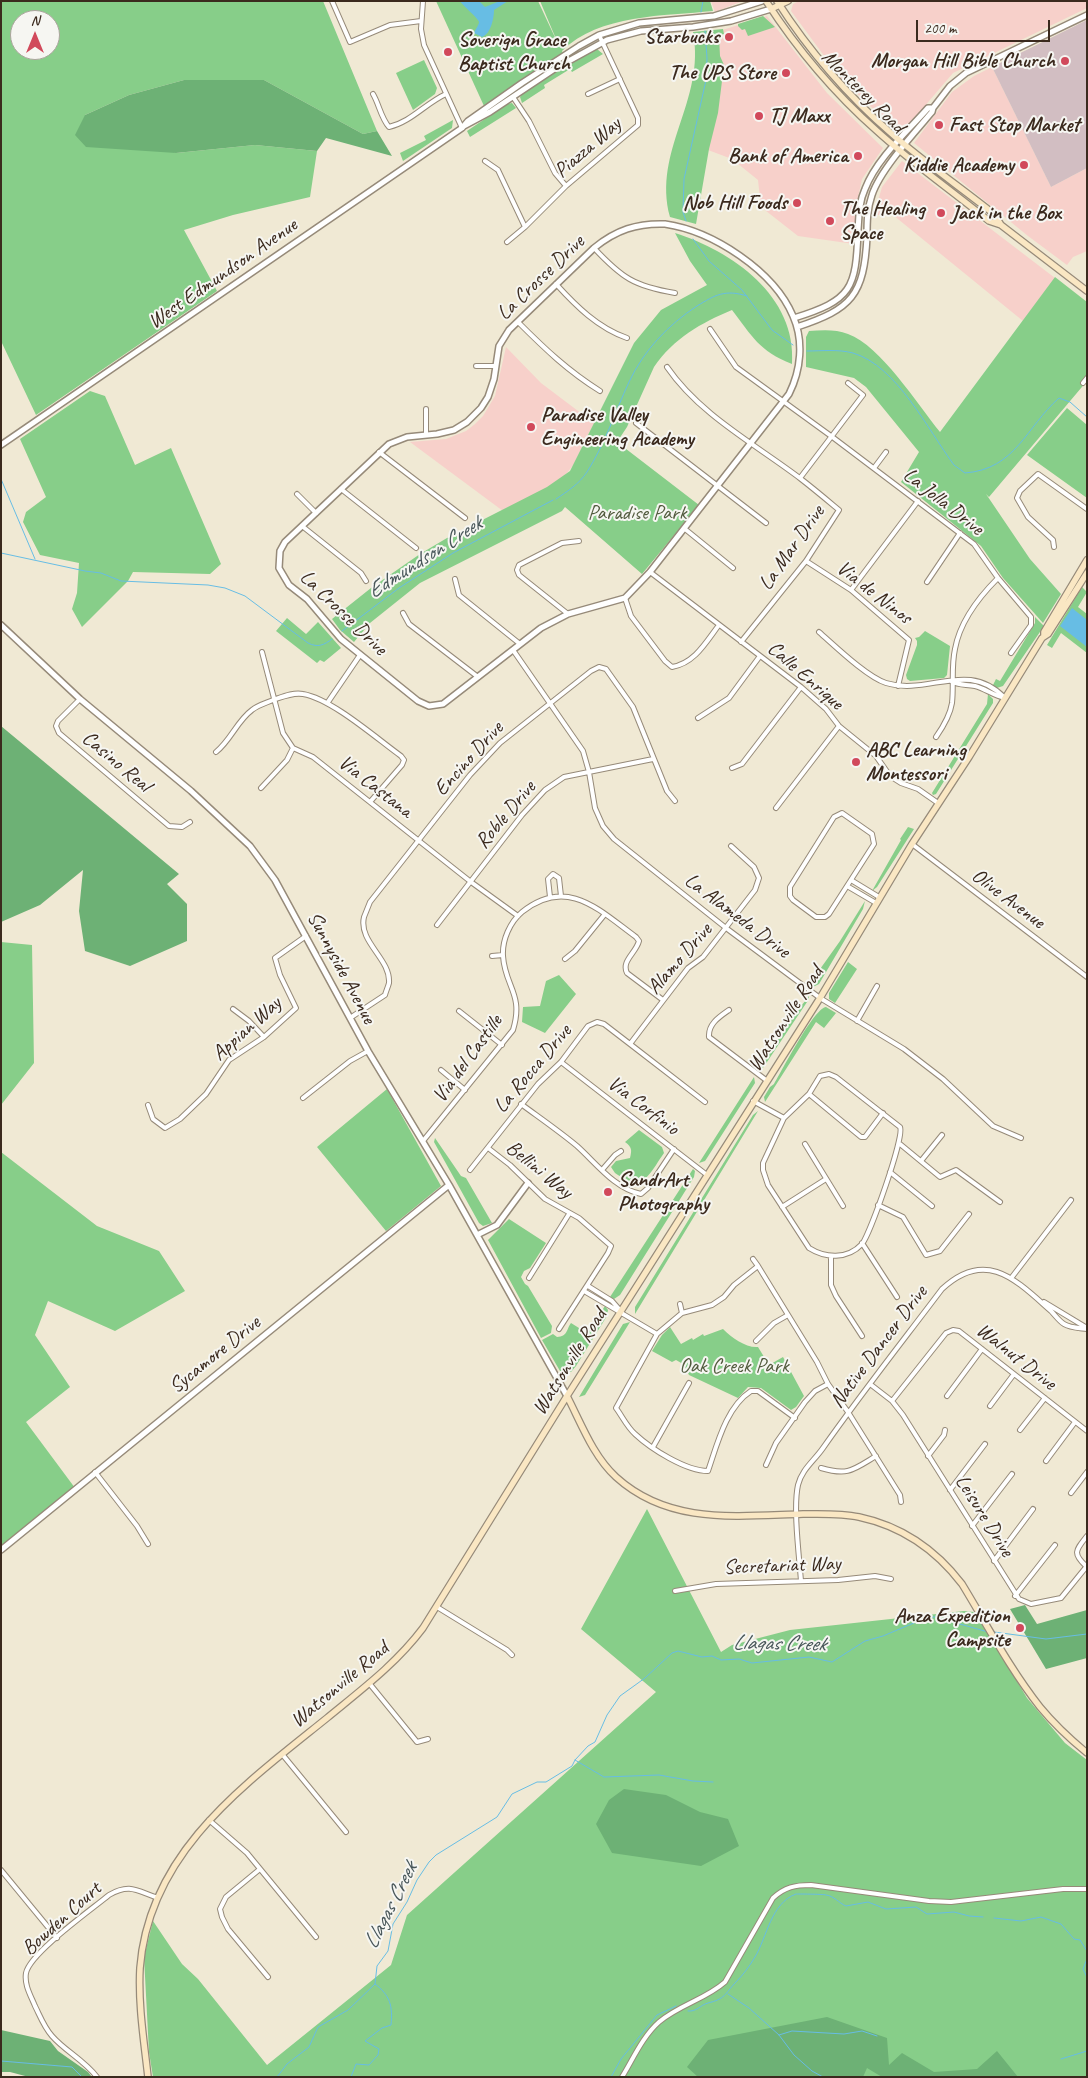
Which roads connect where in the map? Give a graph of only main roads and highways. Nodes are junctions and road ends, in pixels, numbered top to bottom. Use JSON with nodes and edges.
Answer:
{"nodes":[{"id":1,"x":766,"y":1,"type":"edge"},
{"id":2,"x":788,"y":1,"type":"edge"},
{"id":3,"x":778,"y":3,"type":"edge"},
{"id":4,"x":771,"y":9,"type":"junction"},
{"id":5,"x":1001,"y":225,"type":"junction"},
{"id":6,"x":1087,"y":291,"type":"edge"},
{"id":7,"x":1087,"y":560,"type":"edge"},
{"id":8,"x":1087,"y":573,"type":"edge"},
{"id":9,"x":1064,"y":604,"type":"junction"},
{"id":10,"x":567,"y":1396,"type":"junction"},
{"id":11,"x":1087,"y":1753,"type":"edge"},
{"id":12,"x":148,"y":2075,"type":"edge"}],
"edges":[{"from":1,"to":4,"type":"main road","name":"Monterey Road"},
{"from":2,"to":3,"type":"main road"},
{"from":3,"to":4,"type":"main road"},
{"from":3,"to":5,"type":"main road","name":"Monterey Road"},
{"from":4,"to":5,"type":"main road","name":"Monterey Road"},
{"from":5,"to":6,"type":"main road","name":"Monterey Road"},
{"from":7,"to":9,"type":"main road","name":"Watsonville Road"},
{"from":8,"to":9,"type":"main road","name":"Watsonville Road"},
{"from":9,"to":10,"type":"main road","name":"Watsonville Road"},
{"from":10,"to":11,"type":"main road"},
{"from":10,"to":12,"type":"main road","name":"Watsonville Road"}]}
